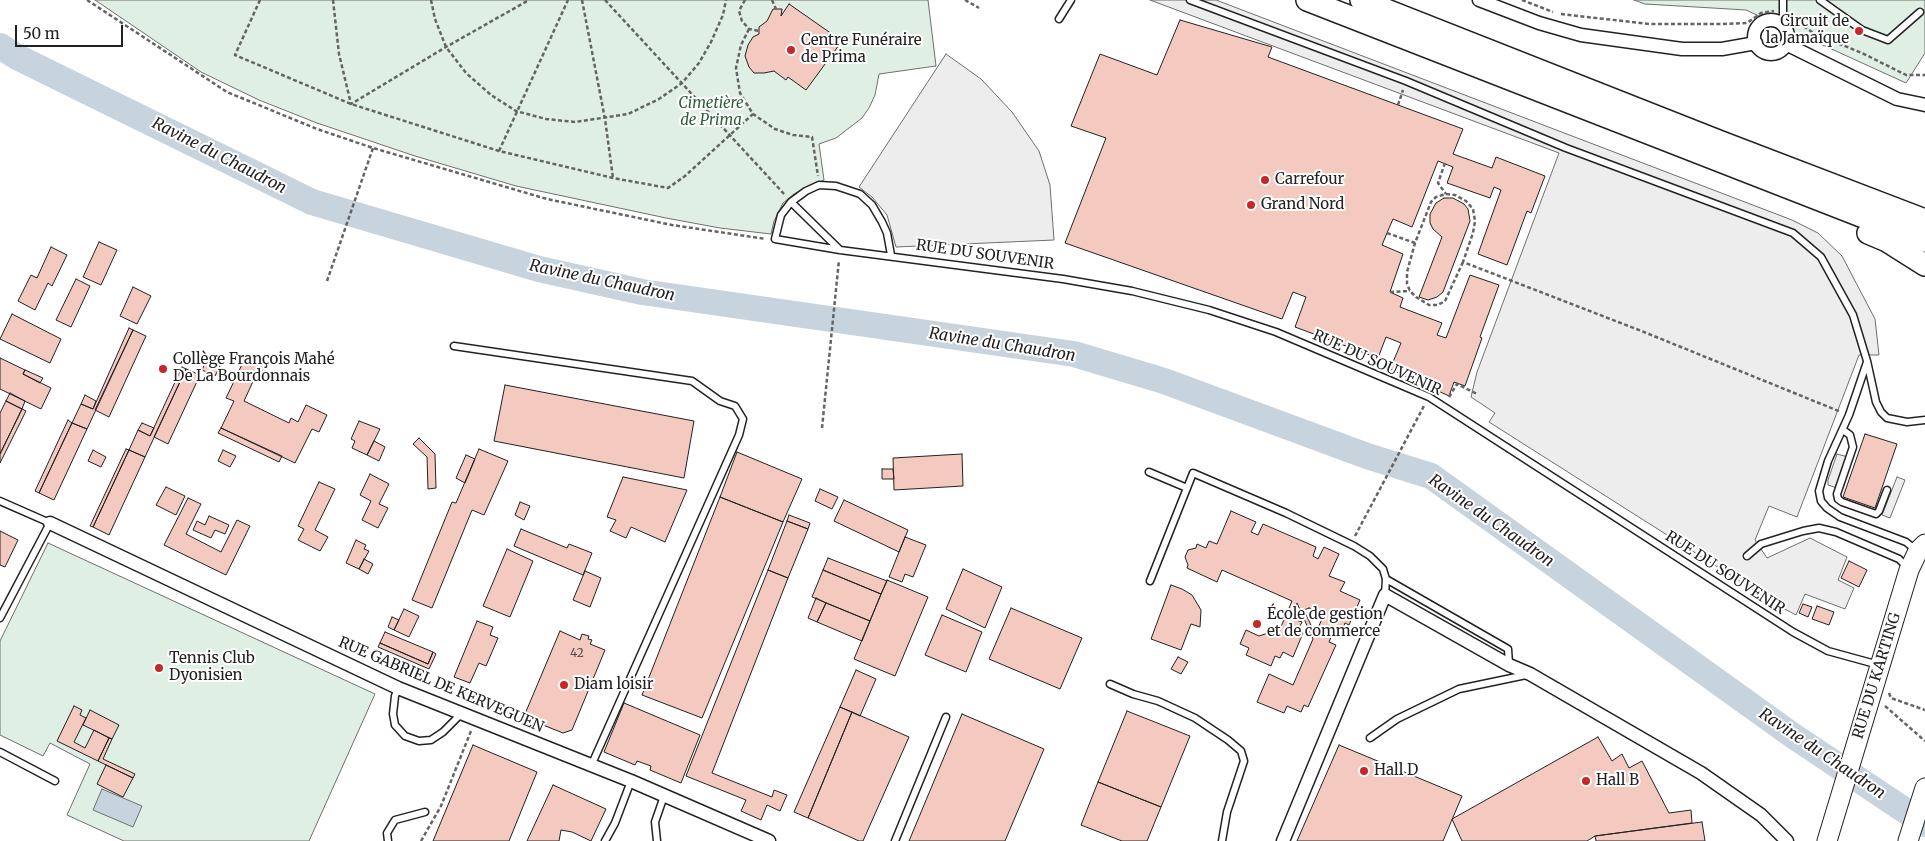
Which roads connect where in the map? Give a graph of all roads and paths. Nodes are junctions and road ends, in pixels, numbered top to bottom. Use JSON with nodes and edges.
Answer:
{"nodes":[{"id":1,"x":87,"y":0,"type":"edge"},
{"id":2,"x":260,"y":0,"type":"edge"},
{"id":3,"x":333,"y":0,"type":"edge"},
{"id":4,"x":431,"y":0,"type":"edge"},
{"id":5,"x":529,"y":0,"type":"edge"},
{"id":6,"x":568,"y":0,"type":"edge"},
{"id":7,"x":582,"y":0,"type":"edge"},
{"id":8,"x":605,"y":0,"type":"edge"},
{"id":9,"x":726,"y":0,"type":"edge"},
{"id":10,"x":745,"y":0,"type":"edge"},
{"id":11,"x":772,"y":0,"type":"edge"},
{"id":12,"x":965,"y":0,"type":"edge"},
{"id":13,"x":1071,"y":0,"type":"edge"},
{"id":14,"x":1190,"y":0,"type":"edge"},
{"id":15,"x":1307,"y":0,"type":"edge"},
{"id":16,"x":1361,"y":0,"type":"edge"},
{"id":17,"x":1479,"y":0,"type":"edge"},
{"id":18,"x":1522,"y":0,"type":"edge"},
{"id":19,"x":1782,"y":0,"type":"edge"},
{"id":20,"x":1820,"y":0,"type":"edge"},
{"id":21,"x":979,"y":8,"type":"dead end"},
{"id":22,"x":776,"y":9,"type":"dead end"},
{"id":23,"x":1920,"y":12,"type":"dead end"},
{"id":24,"x":1059,"y":19,"type":"dead end"},
{"id":25,"x":1783,"y":19,"type":"junction"},
{"id":26,"x":749,"y":29,"type":"junction"},
{"id":27,"x":759,"y":31,"type":"dead end"},
{"id":28,"x":1756,"y":43,"type":"junction"},
{"id":29,"x":1786,"y":44,"type":"junction"},
{"id":30,"x":446,"y":47,"type":"junction"},
{"id":31,"x":1925,"y":75,"type":"edge"},
{"id":32,"x":682,"y":83,"type":"junction"},
{"id":33,"x":1403,"y":89,"type":"dead end"},
{"id":34,"x":351,"y":104,"type":"junction"},
{"id":35,"x":1398,"y":105,"type":"dead end"},
{"id":36,"x":1925,"y":105,"type":"edge"},
{"id":37,"x":516,"y":111,"type":"junction"},
{"id":38,"x":753,"y":114,"type":"junction"},
{"id":39,"x":605,"y":118,"type":"junction"},
{"id":40,"x":728,"y":135,"type":"junction"},
{"id":41,"x":373,"y":148,"type":"junction"},
{"id":42,"x":499,"y":151,"type":"junction"},
{"id":43,"x":1718,"y":151,"type":"junction"},
{"id":44,"x":1445,"y":164,"type":"dead end"},
{"id":45,"x":613,"y":178,"type":"junction"},
{"id":46,"x":819,"y":185,"type":"junction"},
{"id":47,"x":1446,"y":194,"type":"junction"},
{"id":48,"x":791,"y":202,"type":"junction"},
{"id":49,"x":1925,"y":207,"type":"edge"},
{"id":50,"x":1925,"y":220,"type":"edge"},
{"id":51,"x":1387,"y":233,"type":"dead end"},
{"id":52,"x":775,"y":239,"type":"junction"},
{"id":53,"x":1925,"y":241,"type":"edge"},
{"id":54,"x":1415,"y":244,"type":"junction"},
{"id":55,"x":840,"y":250,"type":"junction"},
{"id":56,"x":891,"y":255,"type":"junction"},
{"id":57,"x":1463,"y":262,"type":"junction"},
{"id":58,"x":1925,"y":264,"type":"edge"},
{"id":59,"x":327,"y":281,"type":"dead end"},
{"id":60,"x":1410,"y":291,"type":"junction"},
{"id":61,"x":1390,"y":292,"type":"dead end"},
{"id":62,"x":454,"y":346,"type":"dead end"},
{"id":63,"x":1868,"y":361,"type":"junction"},
{"id":64,"x":1477,"y":394,"type":"dead end"},
{"id":65,"x":1429,"y":397,"type":"junction"},
{"id":66,"x":1849,"y":415,"type":"junction"},
{"id":67,"x":1925,"y":420,"type":"edge"},
{"id":68,"x":822,"y":428,"type":"dead end"},
{"id":69,"x":1843,"y":430,"type":"junction"},
{"id":70,"x":1148,"y":472,"type":"dead end"},
{"id":71,"x":1187,"y":488,"type":"junction"},
{"id":72,"x":1887,"y":490,"type":"dead end"},
{"id":73,"x":0,"y":501,"type":"edge"},
{"id":74,"x":50,"y":523,"type":"junction"},
{"id":75,"x":1351,"y":544,"type":"junction"},
{"id":76,"x":1921,"y":547,"type":"edge"},
{"id":77,"x":1747,"y":556,"type":"dead end"},
{"id":78,"x":1909,"y":570,"type":"junction"},
{"id":79,"x":1386,"y":579,"type":"junction"},
{"id":80,"x":1150,"y":581,"type":"dead end"},
{"id":81,"x":1385,"y":595,"type":"junction"},
{"id":82,"x":0,"y":618,"type":"edge"},
{"id":83,"x":1509,"y":665,"type":"junction"},
{"id":84,"x":1880,"y":665,"type":"junction"},
{"id":85,"x":1530,"y":674,"type":"junction"},
{"id":86,"x":1110,"y":684,"type":"dead end"},
{"id":87,"x":398,"y":688,"type":"junction"},
{"id":88,"x":1880,"y":693,"type":"junction"},
{"id":89,"x":1925,"y":710,"type":"edge"},
{"id":90,"x":462,"y":713,"type":"junction"},
{"id":91,"x":946,"y":717,"type":"dead end"},
{"id":92,"x":476,"y":719,"type":"junction"},
{"id":93,"x":1370,"y":738,"type":"dead end"},
{"id":94,"x":1925,"y":741,"type":"edge"},
{"id":95,"x":0,"y":752,"type":"edge"},
{"id":96,"x":591,"y":766,"type":"junction"},
{"id":97,"x":55,"y":781,"type":"dead end"},
{"id":98,"x":631,"y":781,"type":"junction"},
{"id":99,"x":1925,"y":788,"type":"edge"},
{"id":100,"x":664,"y":796,"type":"junction"},
{"id":101,"x":425,"y":812,"type":"dead end"},
{"id":102,"x":388,"y":841,"type":"edge"},
{"id":103,"x":421,"y":841,"type":"edge"},
{"id":104,"x":605,"y":841,"type":"edge"},
{"id":105,"x":657,"y":841,"type":"edge"},
{"id":106,"x":768,"y":841,"type":"edge"},
{"id":107,"x":895,"y":841,"type":"edge"},
{"id":108,"x":1222,"y":841,"type":"edge"},
{"id":109,"x":1283,"y":841,"type":"edge"},
{"id":110,"x":1787,"y":841,"type":"edge"},
{"id":111,"x":1826,"y":841,"type":"edge"},
{"id":112,"x":1908,"y":841,"type":"edge"}],
"edges":[{"from":1,"to":41,"type":"path"},
{"from":2,"to":34,"type":"path"},
{"from":3,"to":34,"type":"path"},
{"from":4,"to":30,"type":"path"},
{"from":5,"to":30,"type":"path"},
{"from":6,"to":37,"type":"path"},
{"from":7,"to":39,"type":"path"},
{"from":8,"to":32,"type":"path"},
{"from":9,"to":32,"type":"path"},
{"from":10,"to":26,"type":"path"},
{"from":11,"to":22,"type":"path"},
{"from":12,"to":21,"type":"path"},
{"from":13,"to":24,"type":"lane"},
{"from":14,"to":63,"type":"lane"},
{"from":15,"to":43,"type":"highway"},
{"from":16,"to":43,"type":"highway"},
{"from":17,"to":28,"type":"street"},
{"from":18,"to":25,"type":"path"},
{"from":19,"to":25,"type":"lane"},
{"from":20,"to":23,"type":"lane"},
{"from":25,"to":28,"type":"street"},
{"from":25,"to":29,"type":"street"},
{"from":25,"to":31,"type":"path"},
{"from":26,"to":27,"type":"path"},
{"from":26,"to":38,"type":"path"},
{"from":28,"to":29,"type":"street"},
{"from":29,"to":36,"type":"street"},
{"from":30,"to":34,"type":"path"},
{"from":30,"to":37,"type":"path"},
{"from":32,"to":39,"type":"path"},
{"from":32,"to":40,"type":"path"},
{"from":33,"to":35,"type":"path"},
{"from":34,"to":42,"type":"path"},
{"from":37,"to":39,"type":"path"},
{"from":37,"to":42,"type":"path"},
{"from":38,"to":40,"type":"path"},
{"from":38,"to":46,"type":"path"},
{"from":39,"to":45,"type":"path"},
{"from":40,"to":45,"type":"path"},
{"from":40,"to":48,"type":"path"},
{"from":41,"to":52,"type":"path"},
{"from":41,"to":59,"type":"path"},
{"from":42,"to":45,"type":"path"},
{"from":43,"to":49,"type":"highway"},
{"from":43,"to":50,"type":"highway"},
{"from":43,"to":53,"type":"highway"},
{"from":43,"to":58,"type":"highway"},
{"from":44,"to":47,"type":"path"},
{"from":46,"to":48,"type":"lane"},
{"from":46,"to":56,"type":"lane"},
{"from":47,"to":54,"type":"path"},
{"from":47,"to":57,"type":"path"},
{"from":48,"to":52,"type":"lane"},
{"from":48,"to":55,"type":"lane"},
{"from":51,"to":54,"type":"path"},
{"from":52,"to":55,"type":"lane","name":"RUE DU SOUVENIR"},
{"from":54,"to":60,"type":"path"},
{"from":55,"to":56,"type":"lane","name":"RUE DU SOUVENIR"},
{"from":55,"to":68,"type":"path"},
{"from":56,"to":65,"type":"lane","name":"RUE DU SOUVENIR"},
{"from":57,"to":60,"type":"path"},
{"from":57,"to":66,"type":"path"},
{"from":60,"to":61,"type":"path"},
{"from":62,"to":96,"type":"lane"},
{"from":63,"to":66,"type":"lane"},
{"from":63,"to":67,"type":"lane"},
{"from":64,"to":65,"type":"path"},
{"from":65,"to":75,"type":"path"},
{"from":65,"to":84,"type":"lane","name":"RUE DU SOUVENIR"},
{"from":66,"to":69,"type":"lane"},
{"from":69,"to":72,"type":"lane"},
{"from":69,"to":76,"type":"lane"},
{"from":70,"to":71,"type":"lane"},
{"from":71,"to":75,"type":"lane"},
{"from":71,"to":80,"type":"lane"},
{"from":73,"to":74,"type":"lane"},
{"from":74,"to":82,"type":"lane"},
{"from":74,"to":87,"type":"street","name":"RUE GABRIEL DE KERVEGUEN"},
{"from":75,"to":79,"type":"lane"},
{"from":76,"to":78,"type":"main road","name":"RUE DU KARTING"},
{"from":77,"to":78,"type":"lane"},
{"from":78,"to":84,"type":"main road","name":"RUE DU KARTING"},
{"from":79,"to":81,"type":"lane"},
{"from":79,"to":83,"type":"lane"},
{"from":81,"to":83,"type":"street"},
{"from":81,"to":109,"type":"street"},
{"from":83,"to":85,"type":"street"},
{"from":84,"to":88,"type":"main road","name":"RUE DU KARTING"},
{"from":85,"to":93,"type":"lane"},
{"from":85,"to":110,"type":"street"},
{"from":86,"to":108,"type":"lane"},
{"from":87,"to":90,"type":"street","name":"RUE GABRIEL DE KERVEGUEN"},
{"from":87,"to":90,"type":"lane"},
{"from":88,"to":89,"type":"path"},
{"from":88,"to":94,"type":"path"},
{"from":88,"to":111,"type":"main road","name":"RUE DU KARTING"},
{"from":90,"to":92,"type":"street","name":"RUE GABRIEL DE KERVEGUEN"},
{"from":91,"to":107,"type":"lane"},
{"from":92,"to":96,"type":"street","name":"RUE GABRIEL DE KERVEGUEN"},
{"from":92,"to":103,"type":"path"},
{"from":95,"to":97,"type":"lane"},
{"from":96,"to":98,"type":"street","name":"RUE GABRIEL DE KERVEGUEN"},
{"from":98,"to":100,"type":"street","name":"RUE GABRIEL DE KERVEGUEN"},
{"from":98,"to":104,"type":"lane"},
{"from":99,"to":112,"type":"main road"},
{"from":100,"to":105,"type":"lane"},
{"from":100,"to":106,"type":"street","name":"RUE GABRIEL DE KERVEGUEN"},
{"from":101,"to":102,"type":"lane"}]}
